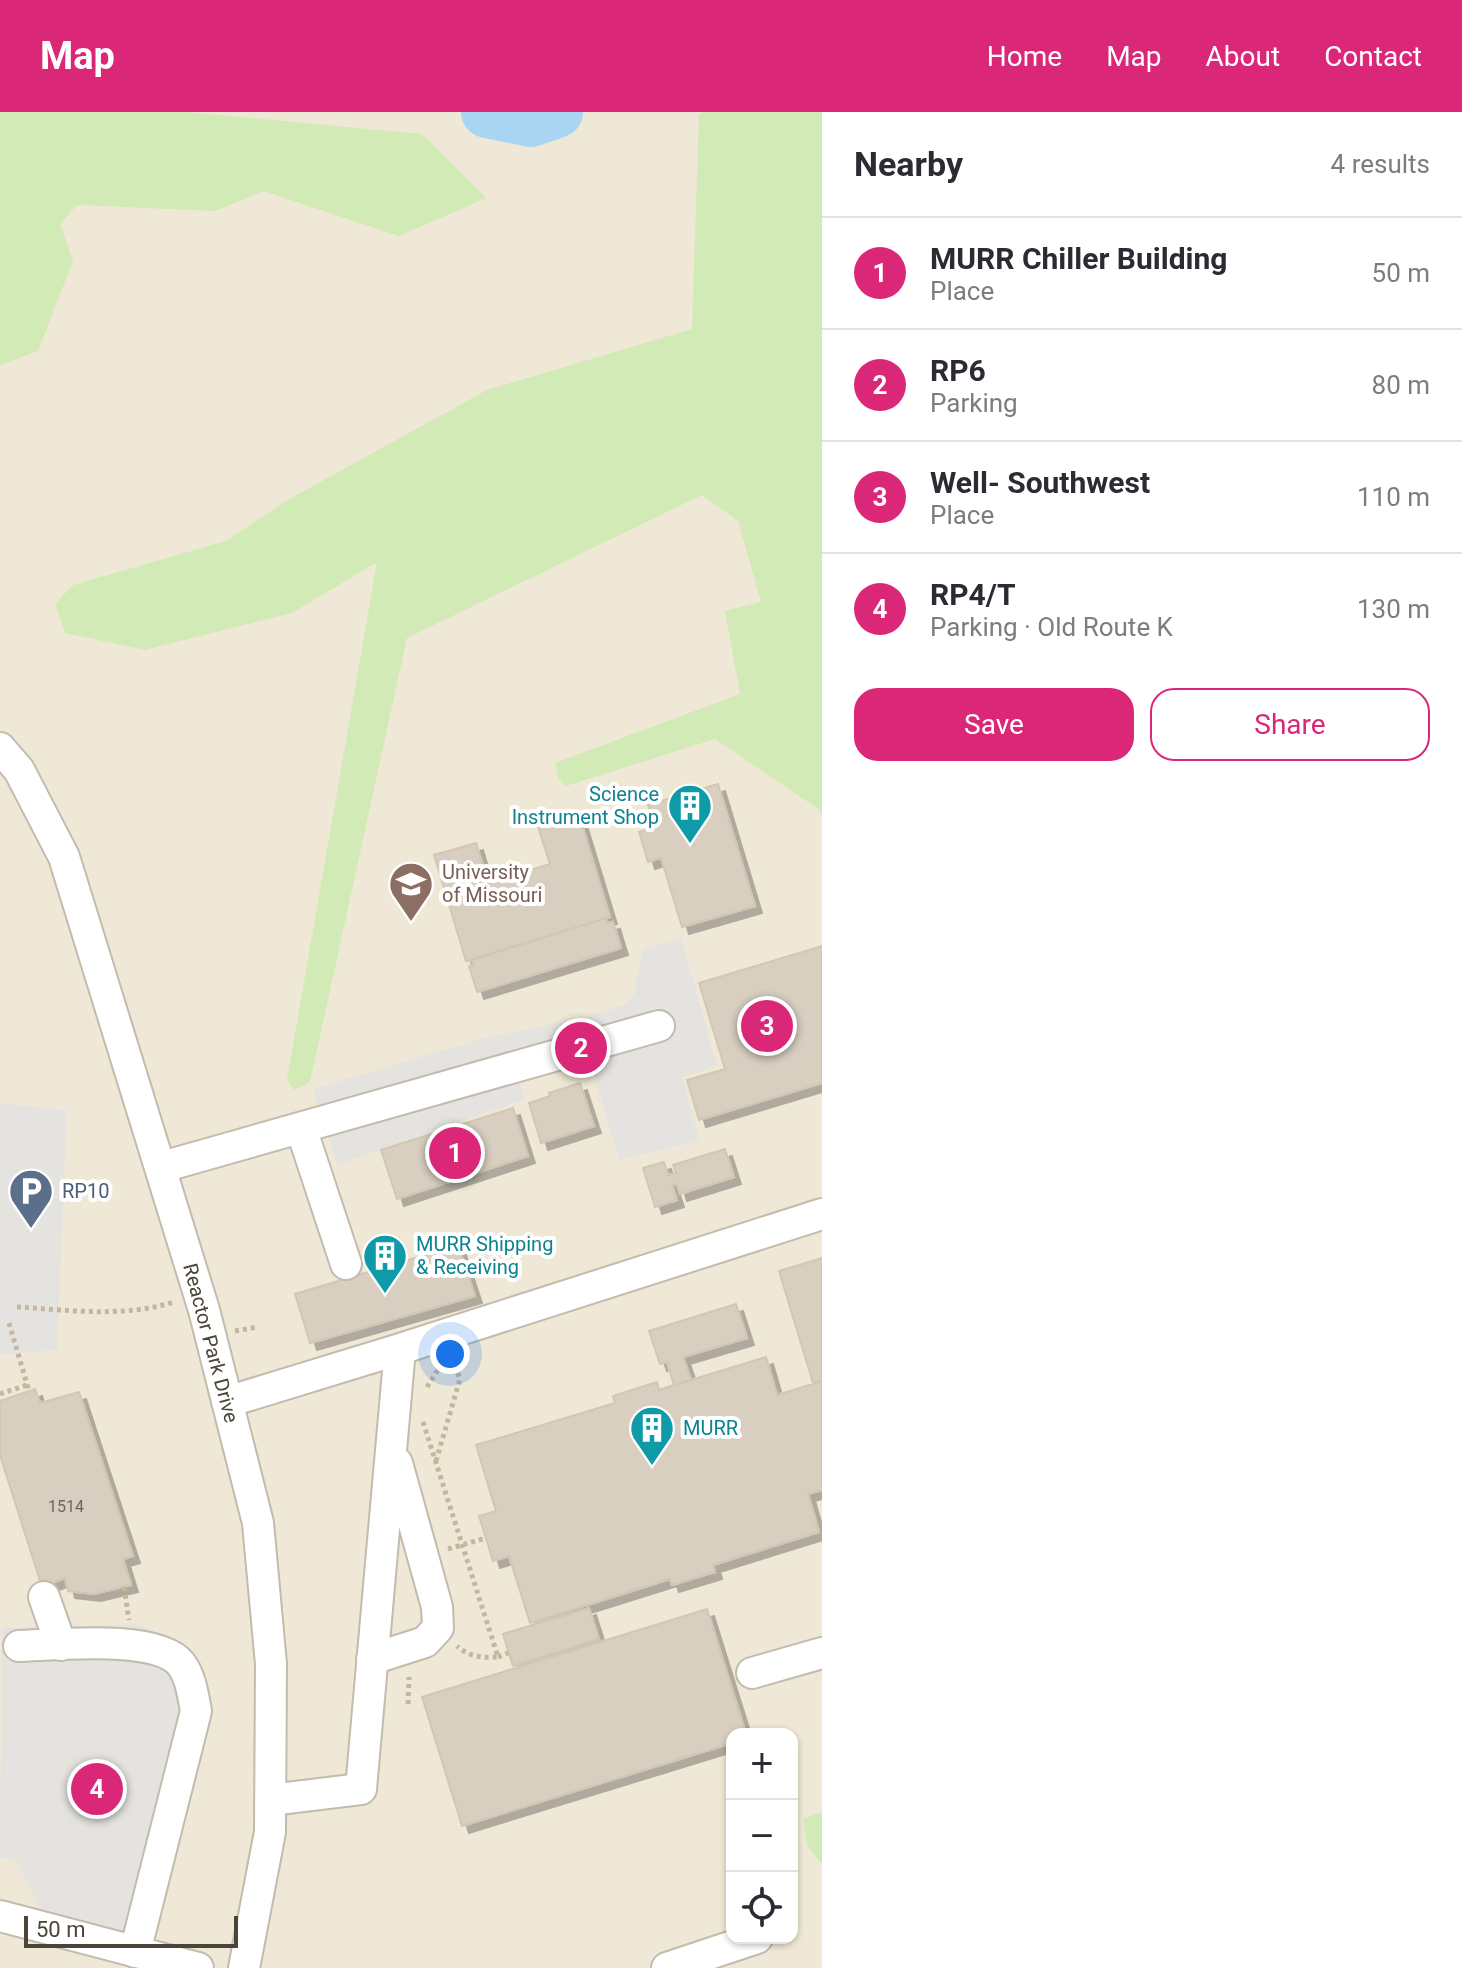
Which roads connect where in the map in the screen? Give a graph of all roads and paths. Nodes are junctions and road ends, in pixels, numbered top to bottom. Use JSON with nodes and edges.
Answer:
{"nodes":[{"id":1,"x":0,"y":748,"type":"edge"},
{"id":2,"x":659,"y":1026,"type":"dead end"},
{"id":3,"x":301,"y":1128,"type":"junction"},
{"id":4,"x":162,"y":1167,"type":"junction"},
{"id":5,"x":822,"y":1214,"type":"edge"},
{"id":6,"x":346,"y":1264,"type":"dead end"},
{"id":7,"x":17,"y":1307,"type":"dead end"},
{"id":8,"x":204,"y":1310,"type":"junction"},
{"id":9,"x":9,"y":1323,"type":"dead end"},
{"id":10,"x":400,"y":1349,"type":"junction"},
{"id":11,"x":0,"y":1394,"type":"edge"},
{"id":12,"x":422,"y":1397,"type":"dead end"},
{"id":13,"x":227,"y":1402,"type":"junction"},
{"id":14,"x":422,"y":1419,"type":"dead end"},
{"id":15,"x":392,"y":1442,"type":"junction"},
{"id":16,"x":436,"y":1462,"type":"junction"},
{"id":17,"x":486,"y":1538,"type":"dead end"},
{"id":18,"x":463,"y":1545,"type":"junction"},
{"id":19,"x":423,"y":1557,"type":"junction"},
{"id":20,"x":44,"y":1597,"type":"dead end"},
{"id":21,"x":438,"y":1628,"type":"junction"},
{"id":22,"x":61,"y":1645,"type":"junction"},
{"id":23,"x":19,"y":1646,"type":"dead end"},
{"id":24,"x":508,"y":1653,"type":"dead end"},
{"id":25,"x":822,"y":1653,"type":"edge"},
{"id":26,"x":498,"y":1657,"type":"junction"},
{"id":27,"x":372,"y":1659,"type":"junction"},
{"id":28,"x":752,"y":1673,"type":"dead end"},
{"id":29,"x":270,"y":1800,"type":"junction"},
{"id":30,"x":0,"y":1916,"type":"edge"},
{"id":31,"x":739,"y":1944,"type":"edge"},
{"id":32,"x":135,"y":1952,"type":"junction"},
{"id":33,"x":198,"y":1968,"type":"edge"},
{"id":34,"x":244,"y":1968,"type":"edge"},
{"id":35,"x":667,"y":1968,"type":"edge"}],
"edges":[{"from":1,"to":4,"type":"street","name":"Reactor Park Drive"},
{"from":2,"to":3,"type":"street"},
{"from":3,"to":4,"type":"street"},
{"from":3,"to":6,"type":"street"},
{"from":4,"to":8,"type":"street","name":"Reactor Park Drive"},
{"from":5,"to":10,"type":"street"},
{"from":7,"to":8,"type":"path"},
{"from":8,"to":13,"type":"street","name":"Reactor Park Drive"},
{"from":9,"to":11,"type":"path"},
{"from":10,"to":13,"type":"street"},
{"from":10,"to":15,"type":"street"},
{"from":12,"to":16,"type":"path"},
{"from":13,"to":29,"type":"street","name":"Reactor Park Drive"},
{"from":14,"to":16,"type":"path"},
{"from":15,"to":19,"type":"street"},
{"from":15,"to":27,"type":"street"},
{"from":16,"to":18,"type":"path"},
{"from":17,"to":18,"type":"path"},
{"from":18,"to":19,"type":"path"},
{"from":18,"to":26,"type":"path"},
{"from":19,"to":21,"type":"street"},
{"from":20,"to":22,"type":"street"},
{"from":21,"to":26,"type":"path"},
{"from":21,"to":27,"type":"street"},
{"from":22,"to":23,"type":"street"},
{"from":22,"to":32,"type":"street"},
{"from":24,"to":26,"type":"path"},
{"from":25,"to":28,"type":"street"},
{"from":27,"to":29,"type":"street"},
{"from":29,"to":34,"type":"street","name":"Reactor Park Drive"},
{"from":30,"to":32,"type":"street"},
{"from":31,"to":35,"type":"street"},
{"from":32,"to":33,"type":"street"}]}
